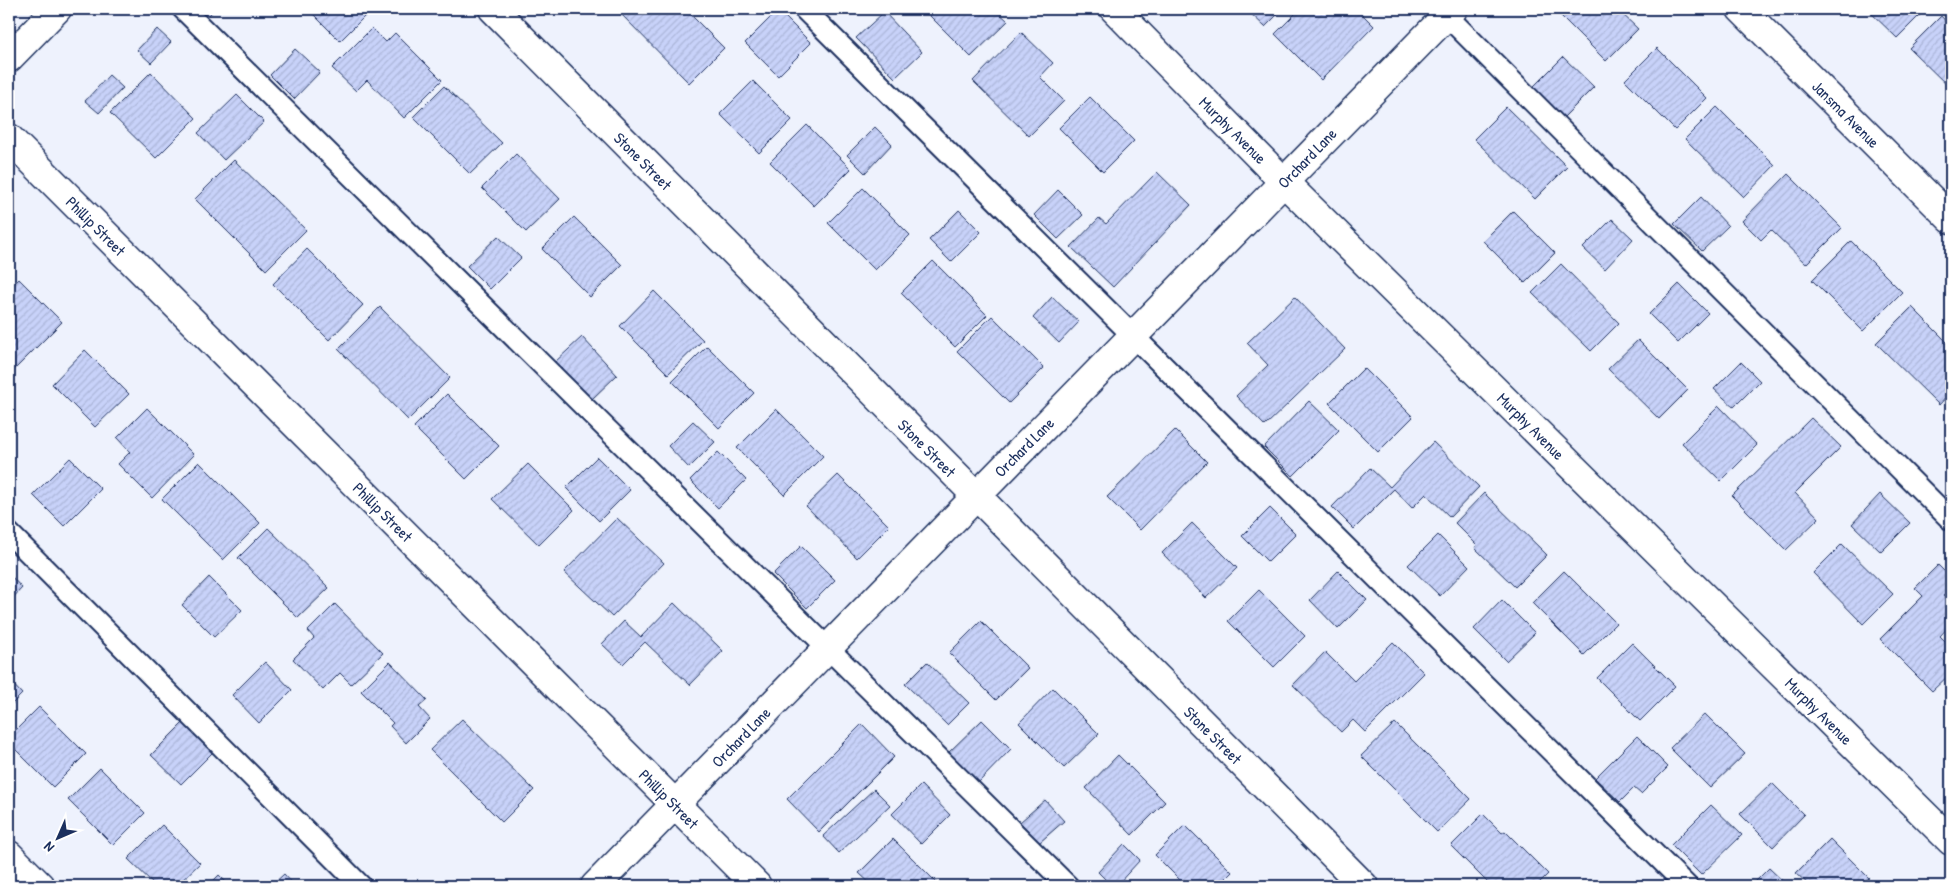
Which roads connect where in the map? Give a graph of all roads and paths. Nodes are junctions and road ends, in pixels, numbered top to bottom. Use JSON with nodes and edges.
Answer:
{"nodes":[{"id":1,"x":57,"y":9,"type":"edge"},
{"id":2,"x":183,"y":9,"type":"edge"},
{"id":3,"x":493,"y":9,"type":"edge"},
{"id":4,"x":804,"y":9,"type":"edge"},
{"id":5,"x":1114,"y":9,"type":"edge"},
{"id":6,"x":1741,"y":9,"type":"edge"},
{"id":7,"x":1447,"y":11,"type":"edge"},
{"id":8,"x":9,"y":58,"type":"edge"},
{"id":9,"x":9,"y":138,"type":"edge"},
{"id":10,"x":1284,"y":182,"type":"junction"},
{"id":11,"x":1951,"y":219,"type":"edge"},
{"id":12,"x":1134,"y":335,"type":"junction"},
{"id":13,"x":975,"y":497,"type":"junction"},
{"id":14,"x":1951,"y":520,"type":"edge"},
{"id":15,"x":9,"y":533,"type":"edge"},
{"id":16,"x":828,"y":647,"type":"junction"},
{"id":17,"x":675,"y":805,"type":"junction"},
{"id":18,"x":1951,"y":841,"type":"edge"},
{"id":19,"x":9,"y":855,"type":"edge"},
{"id":20,"x":40,"y":886,"type":"edge"},
{"id":21,"x":361,"y":886,"type":"edge"},
{"id":22,"x":595,"y":886,"type":"edge"},
{"id":23,"x":757,"y":886,"type":"edge"},
{"id":24,"x":1068,"y":886,"type":"edge"},
{"id":25,"x":1364,"y":886,"type":"edge"},
{"id":26,"x":1687,"y":886,"type":"edge"}],
"edges":[{"from":1,"to":8,"type":"street"},
{"from":2,"to":16,"type":"lane"},
{"from":3,"to":13,"type":"street","name":"Stone Street"},
{"from":4,"to":12,"type":"lane"},
{"from":5,"to":10,"type":"street","name":"Murphy Avenue"},
{"from":6,"to":11,"type":"street","name":"Jansma Avenue"},
{"from":7,"to":10,"type":"street","name":"Orchard Lane"},
{"from":7,"to":14,"type":"lane"},
{"from":9,"to":17,"type":"street","name":"Phillip Street"},
{"from":10,"to":12,"type":"street","name":"Orchard Lane"},
{"from":10,"to":18,"type":"street","name":"Murphy Avenue"},
{"from":12,"to":13,"type":"street","name":"Orchard Lane"},
{"from":12,"to":26,"type":"lane"},
{"from":13,"to":16,"type":"street","name":"Orchard Lane"},
{"from":13,"to":25,"type":"street","name":"Stone Street"},
{"from":15,"to":21,"type":"lane"},
{"from":16,"to":17,"type":"street","name":"Orchard Lane"},
{"from":16,"to":24,"type":"lane"},
{"from":17,"to":22,"type":"street","name":"Orchard Lane"},
{"from":17,"to":23,"type":"street","name":"Phillip Street"},
{"from":19,"to":20,"type":"street"}]}
